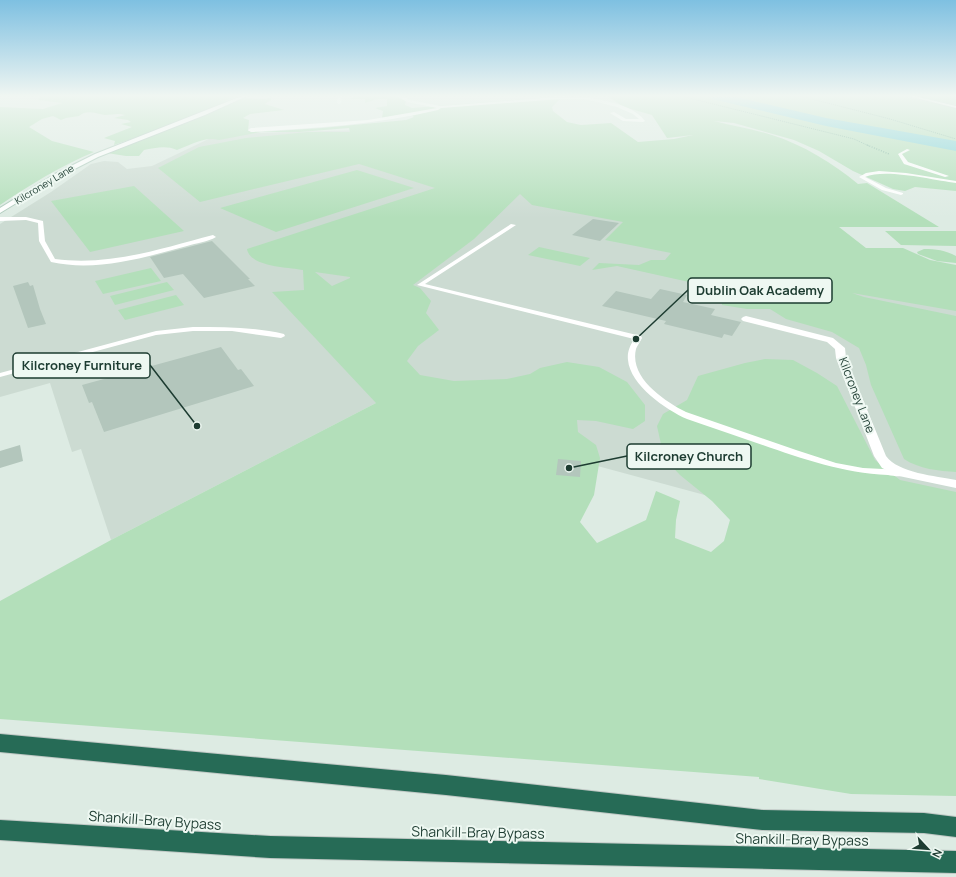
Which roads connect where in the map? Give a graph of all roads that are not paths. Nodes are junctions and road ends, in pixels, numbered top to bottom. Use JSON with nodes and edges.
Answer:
{"nodes":[{"id":1,"x":143,"y":137,"type":"edge"},
{"id":2,"x":908,"y":150,"type":"dead end"},
{"id":3,"x":956,"y":178,"type":"edge"},
{"id":4,"x":956,"y":182,"type":"edge"},
{"id":5,"x":901,"y":194,"type":"dead end"},
{"id":6,"x":0,"y":211,"type":"edge"},
{"id":7,"x":0,"y":219,"type":"edge"},
{"id":8,"x":513,"y":226,"type":"dead end"},
{"id":9,"x":213,"y":237,"type":"dead end"},
{"id":10,"x":746,"y":319,"type":"dead end"},
{"id":11,"x":281,"y":336,"type":"dead end"},
{"id":12,"x":0,"y":375,"type":"edge"},
{"id":13,"x":904,"y":473,"type":"junction"},
{"id":14,"x":956,"y":484,"type":"edge"},
{"id":15,"x":0,"y":743,"type":"edge"},
{"id":16,"x":956,"y":827,"type":"edge"},
{"id":17,"x":0,"y":830,"type":"edge"},
{"id":18,"x":956,"y":862,"type":"edge"}],
"edges":[{"from":1,"to":6,"type":"street","name":"Kilcroney Lane"},
{"from":2,"to":3,"type":"lane"},
{"from":4,"to":5,"type":"lane"},
{"from":7,"to":9,"type":"lane"},
{"from":8,"to":13,"type":"lane"},
{"from":10,"to":13,"type":"street","name":"Kilcroney Lane"},
{"from":11,"to":12,"type":"lane"},
{"from":13,"to":14,"type":"street","name":"Kilcroney Lane"},
{"from":15,"to":16,"type":"highway"},
{"from":17,"to":18,"type":"highway","name":"Shankill-Bray Bypass"}]}
